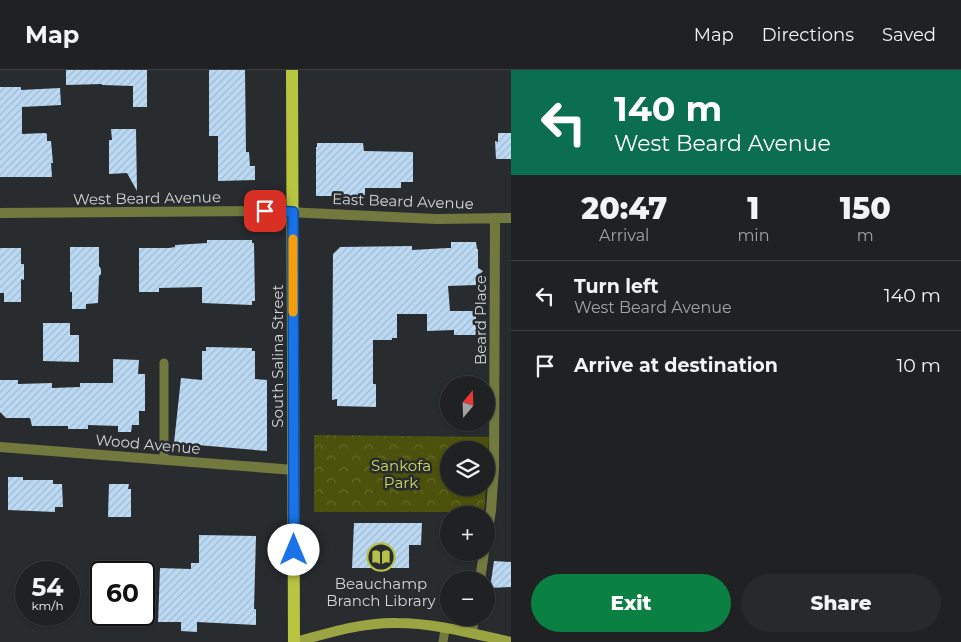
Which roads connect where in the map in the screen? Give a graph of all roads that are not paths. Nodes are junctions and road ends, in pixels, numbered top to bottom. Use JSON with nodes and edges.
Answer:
{"nodes":[{"id":1,"x":292,"y":70,"type":"edge"},
{"id":2,"x":293,"y":212,"type":"junction"},
{"id":3,"x":0,"y":214,"type":"edge"},
{"id":4,"x":495,"y":218,"type":"junction"},
{"id":5,"x":511,"y":218,"type":"edge"},
{"id":6,"x":164,"y":363,"type":"dead end"},
{"id":7,"x":0,"y":447,"type":"edge"},
{"id":8,"x":164,"y":460,"type":"junction"},
{"id":9,"x":294,"y":470,"type":"junction"},
{"id":10,"x":491,"y":506,"type":"edge"},
{"id":11,"x":473,"y":626,"type":"edge"},
{"id":12,"x":445,"y":629,"type":"junction"},
{"id":13,"x":472,"y":633,"type":"junction"},
{"id":14,"x":488,"y":639,"type":"edge"},
{"id":15,"x":295,"y":642,"type":"edge"},
{"id":16,"x":443,"y":642,"type":"edge"},
{"id":17,"x":511,"y":642,"type":"edge"}],
"edges":[{"from":1,"to":2,"type":"main road","name":"South Salina Street"},
{"from":2,"to":3,"type":"street","name":"West Beard Avenue"},
{"from":2,"to":4,"type":"street","name":"East Beard Avenue"},
{"from":2,"to":9,"type":"main road","name":"South Salina Street"},
{"from":4,"to":5,"type":"street","name":"East Beard Avenue"},
{"from":4,"to":10,"type":"street","name":"Beard Place"},
{"from":6,"to":8,"type":"lane"},
{"from":7,"to":8,"type":"street","name":"Wood Avenue"},
{"from":8,"to":9,"type":"street","name":"Wood Avenue"},
{"from":9,"to":15,"type":"main road","name":"South Salina Street"},
{"from":11,"to":13,"type":"street"},
{"from":12,"to":13,"type":"street"},
{"from":12,"to":15,"type":"street"},
{"from":12,"to":16,"type":"lane"},
{"from":13,"to":14,"type":"street"},
{"from":14,"to":17,"type":"street"}]}
